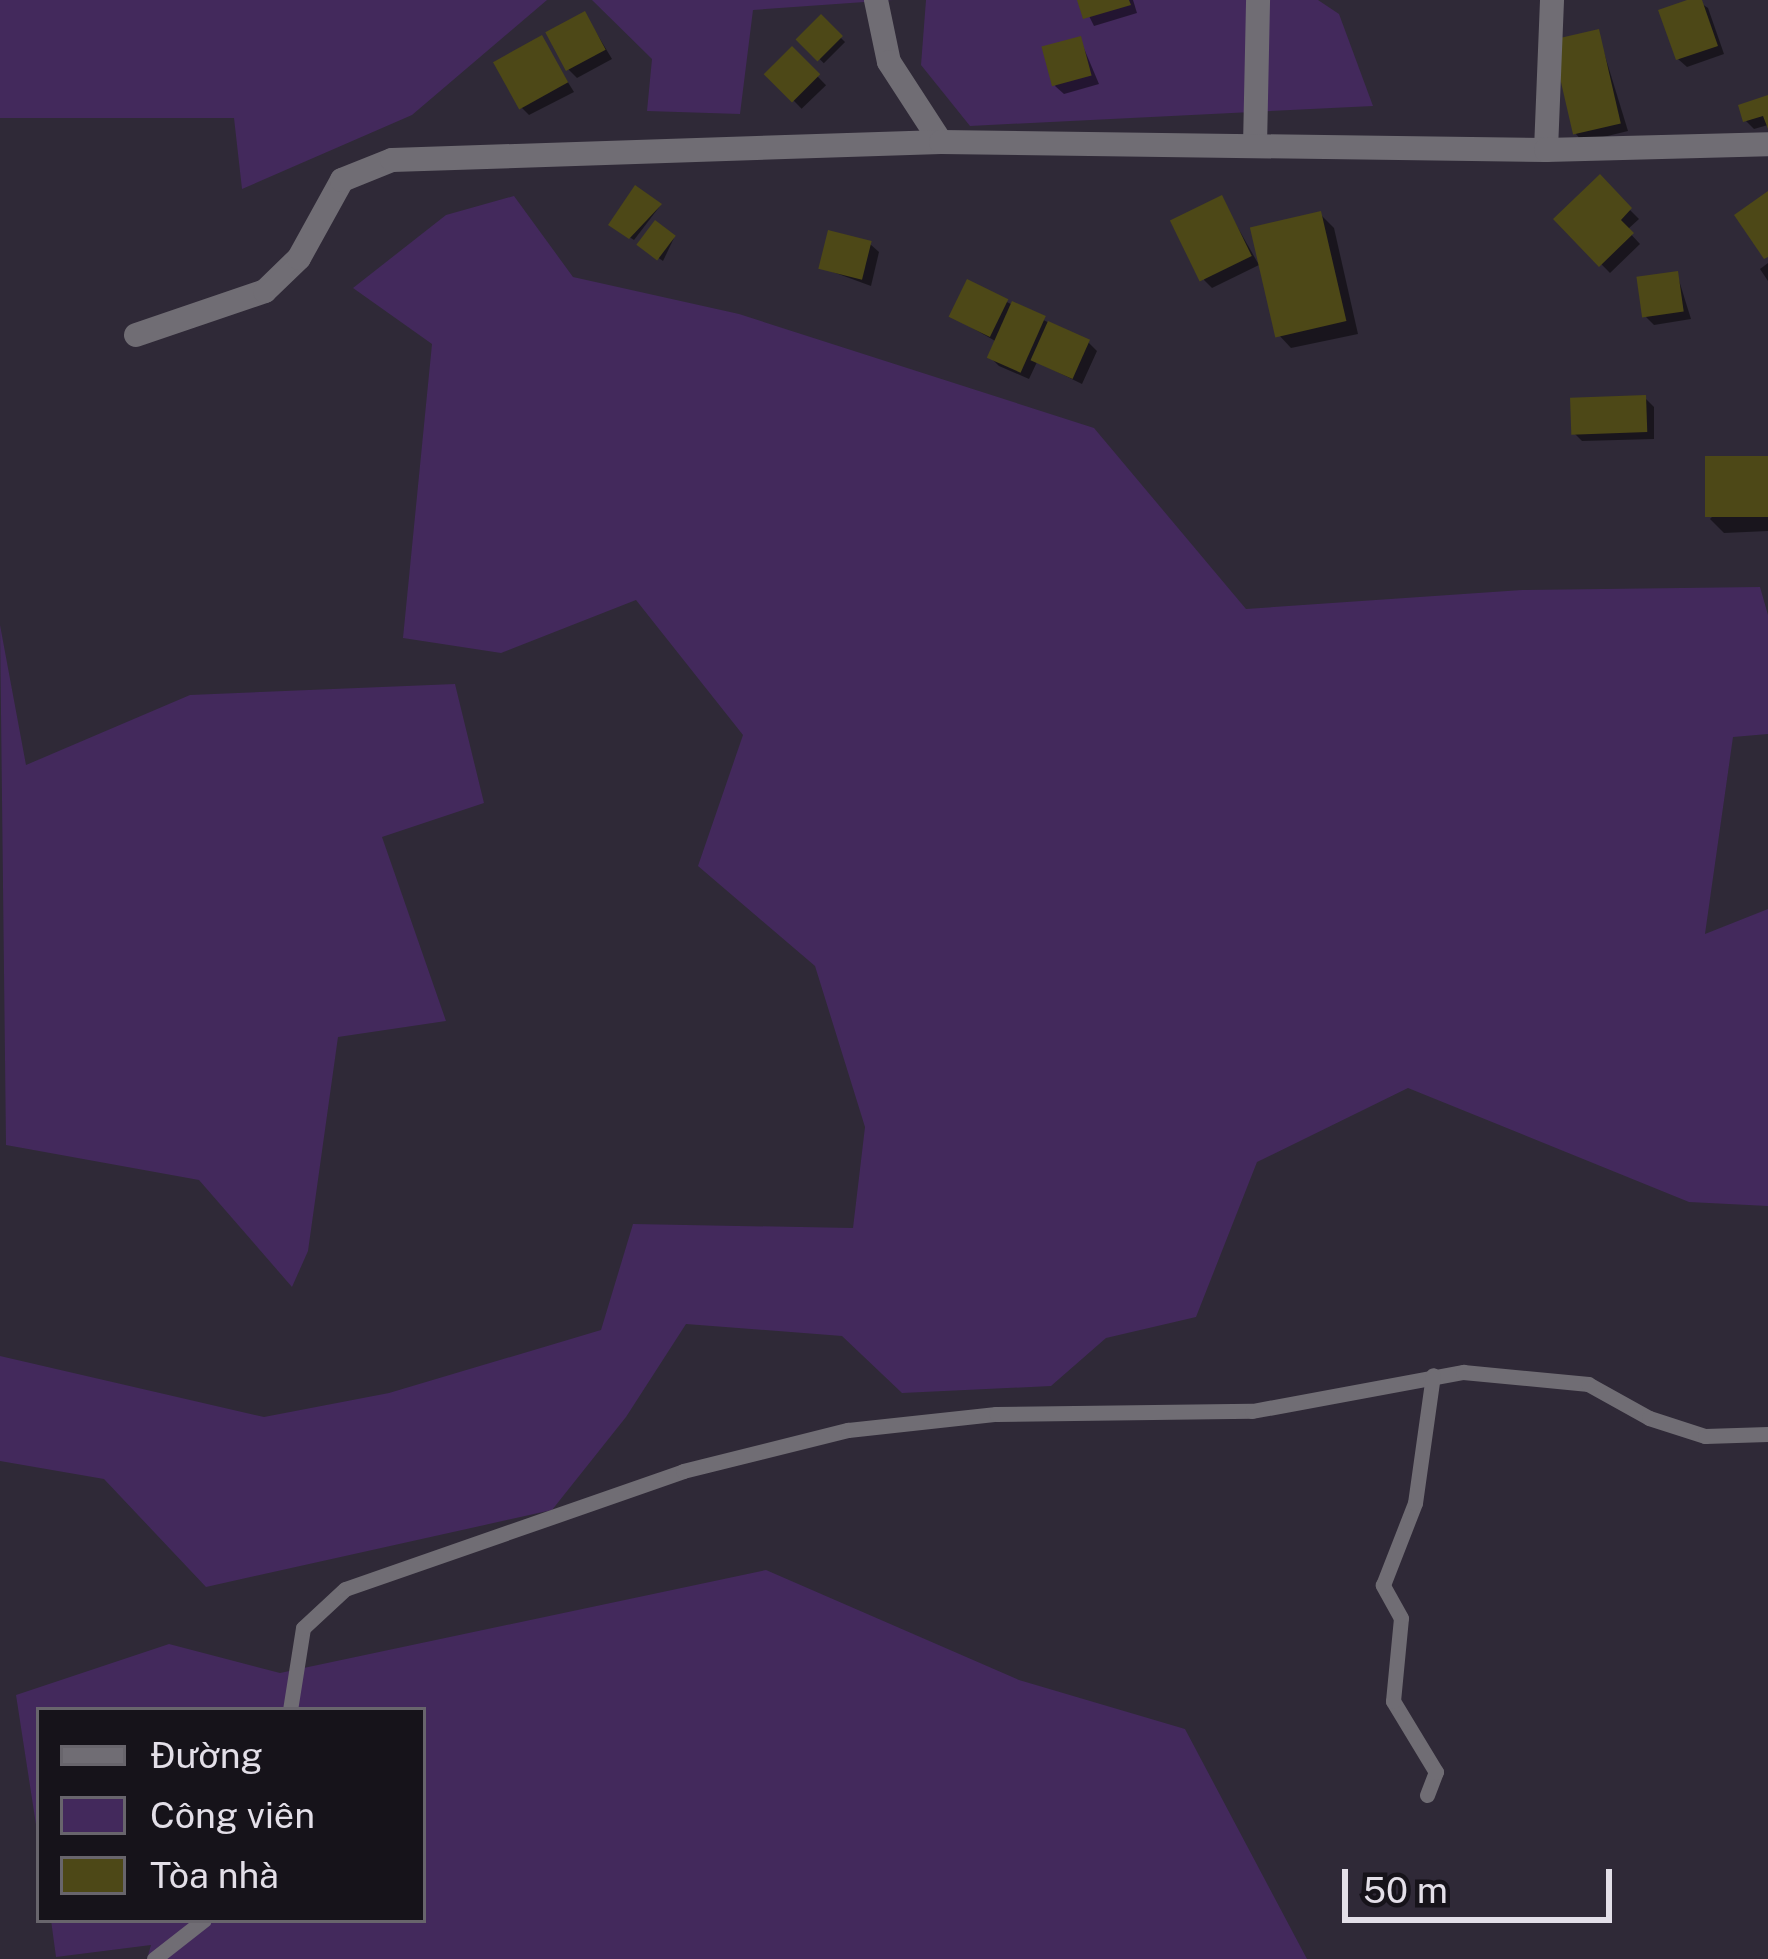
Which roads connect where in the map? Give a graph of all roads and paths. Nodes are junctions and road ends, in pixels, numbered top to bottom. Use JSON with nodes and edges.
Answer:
{"nodes":[{"id":1,"x":876,"y":0,"type":"edge"},
{"id":2,"x":1258,"y":0,"type":"edge"},
{"id":3,"x":1552,"y":0,"type":"edge"},
{"id":4,"x":941,"y":142,"type":"junction"},
{"id":5,"x":1768,"y":144,"type":"edge"},
{"id":6,"x":1255,"y":146,"type":"junction"},
{"id":7,"x":1546,"y":150,"type":"junction"},
{"id":8,"x":136,"y":335,"type":"dead end"},
{"id":9,"x":1433,"y":1375,"type":"junction"},
{"id":10,"x":1768,"y":1434,"type":"edge"},
{"id":11,"x":290,"y":1707,"type":"edge"},
{"id":12,"x":1427,"y":1795,"type":"dead end"},
{"id":13,"x":200,"y":1923,"type":"edge"},
{"id":14,"x":154,"y":1959,"type":"edge"}],
"edges":[{"from":1,"to":4,"type":"street"},
{"from":2,"to":6,"type":"street"},
{"from":3,"to":7,"type":"street"},
{"from":4,"to":6,"type":"street"},
{"from":4,"to":8,"type":"street"},
{"from":5,"to":7,"type":"street"},
{"from":6,"to":7,"type":"street"},
{"from":9,"to":10,"type":"lane"},
{"from":9,"to":11,"type":"lane"},
{"from":9,"to":12,"type":"lane"},
{"from":13,"to":14,"type":"lane"}]}
